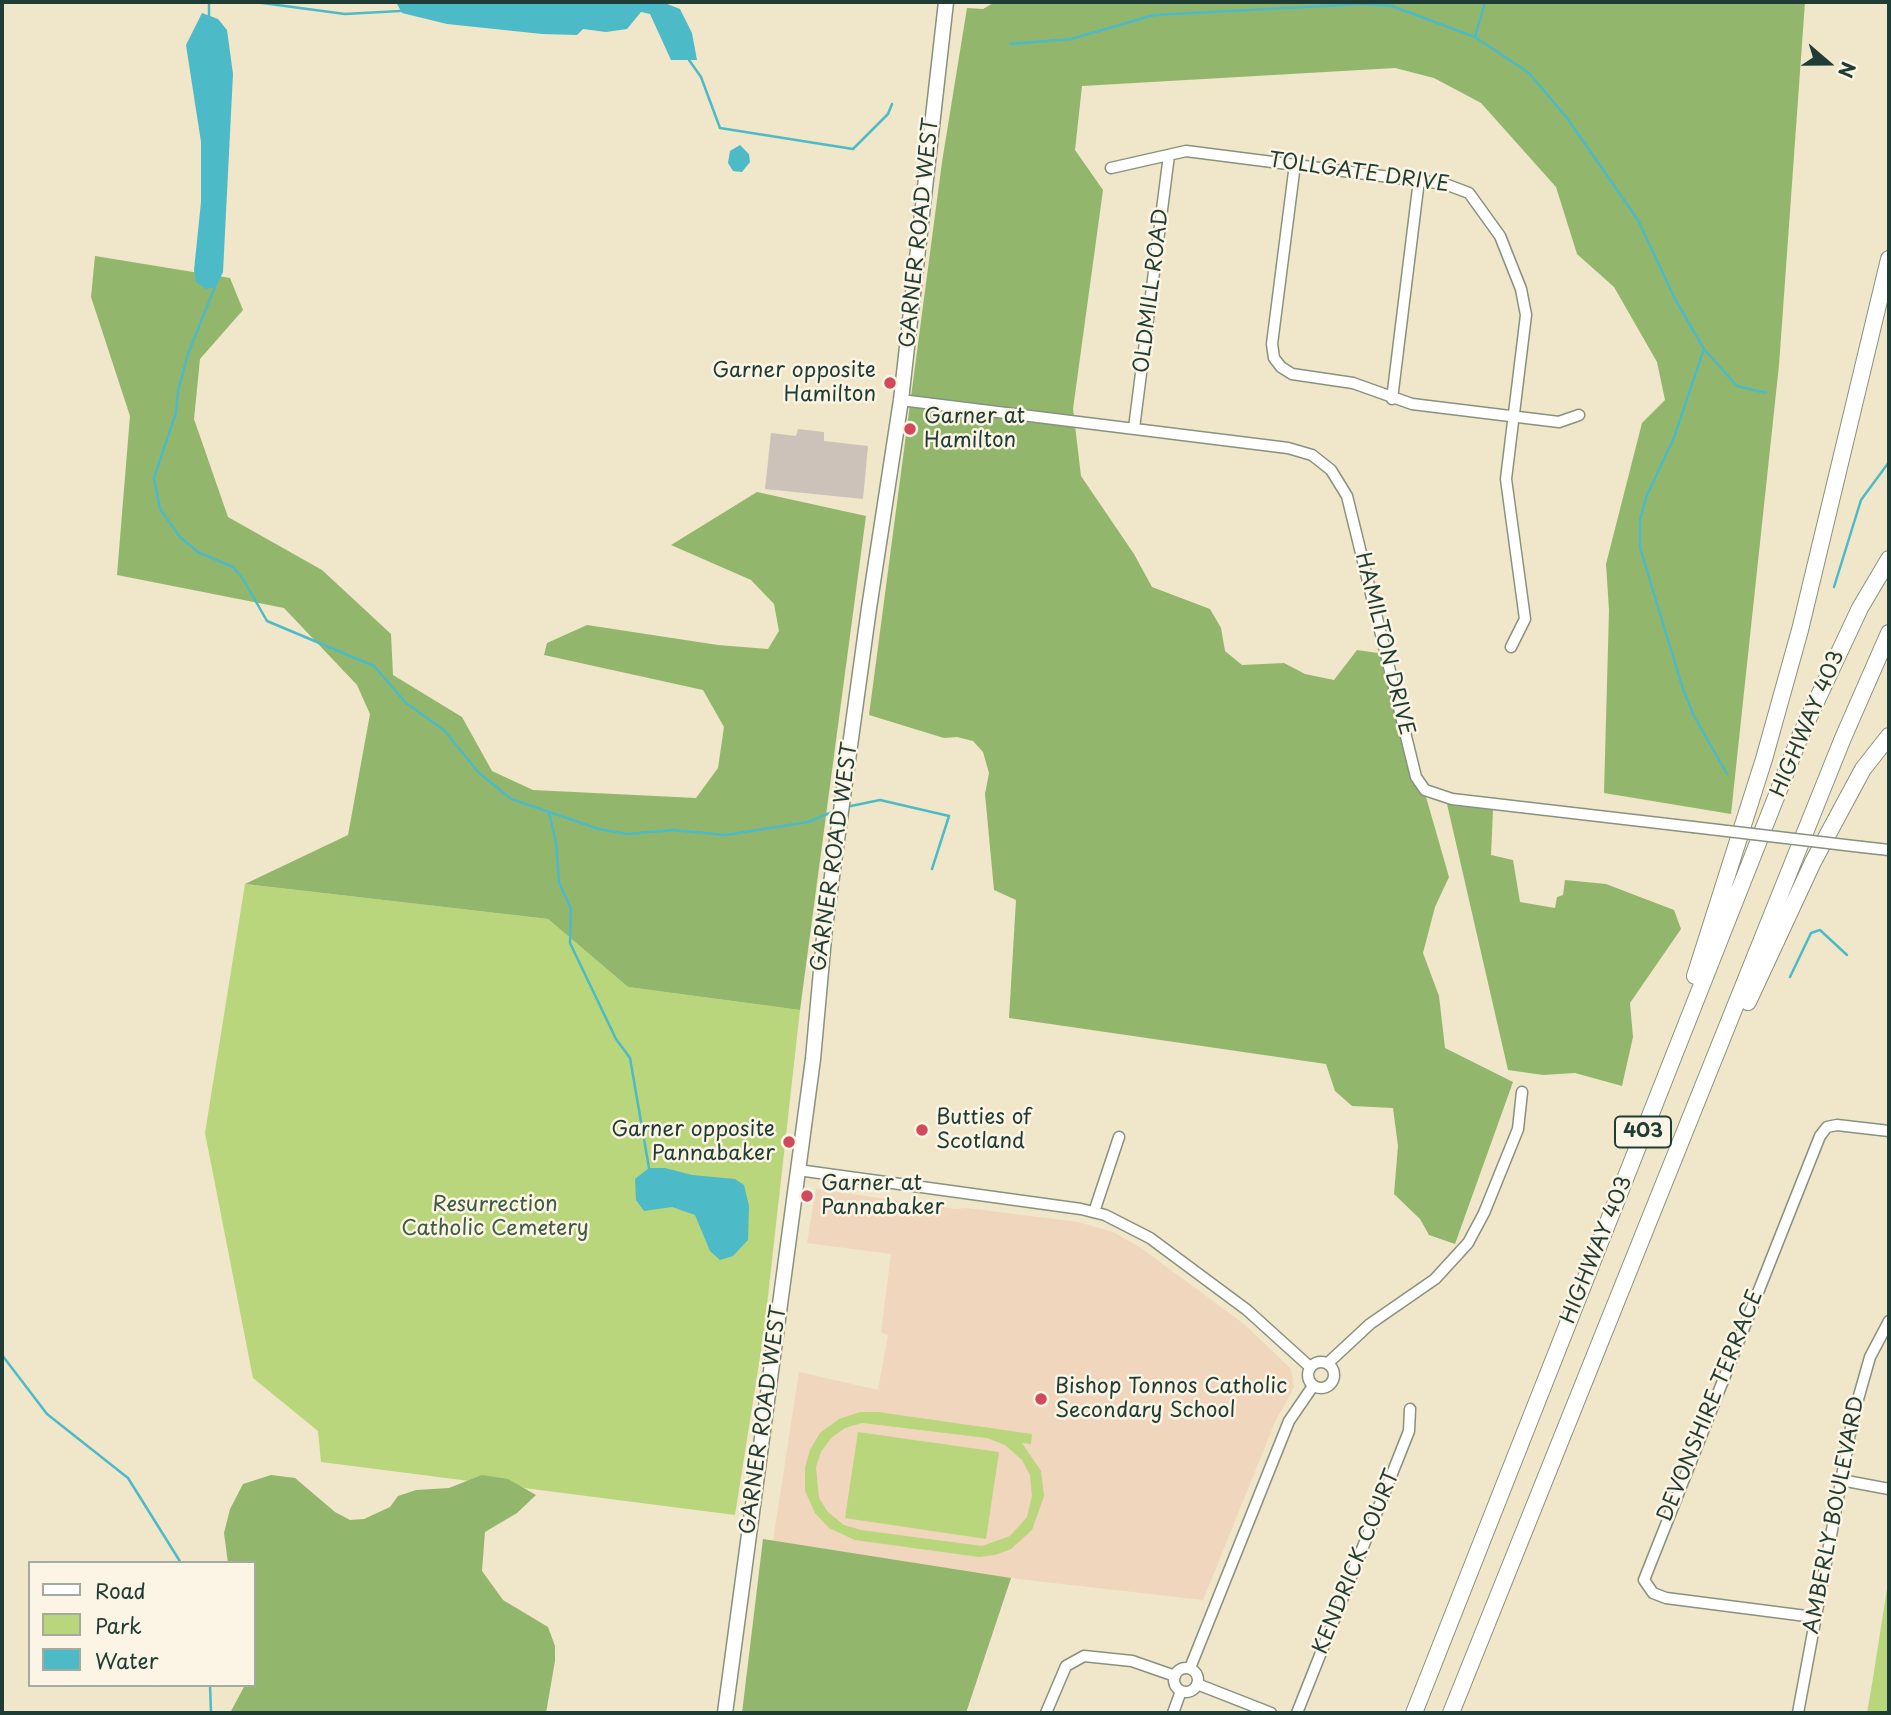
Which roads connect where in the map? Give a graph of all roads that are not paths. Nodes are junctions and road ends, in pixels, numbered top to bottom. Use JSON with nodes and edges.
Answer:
{"nodes":[{"id":1,"x":946,"y":2,"type":"edge"},
{"id":2,"x":1170,"y":155,"type":"junction"},
{"id":3,"x":1295,"y":164,"type":"junction"},
{"id":4,"x":1111,"y":168,"type":"dead end"},
{"id":5,"x":1419,"y":180,"type":"junction"},
{"id":6,"x":1889,"y":260,"type":"edge"},
{"id":7,"x":1392,"y":399,"type":"junction"},
{"id":8,"x":901,"y":400,"type":"junction"},
{"id":9,"x":1579,"y":415,"type":"dead end"},
{"id":10,"x":1513,"y":418,"type":"junction"},
{"id":11,"x":1134,"y":428,"type":"junction"},
{"id":12,"x":1889,"y":559,"type":"edge"},
{"id":13,"x":1889,"y":634,"type":"edge"},
{"id":14,"x":1511,"y":647,"type":"dead end"},
{"id":15,"x":1889,"y":736,"type":"edge"},
{"id":16,"x":1889,"y":850,"type":"edge"},
{"id":17,"x":1705,"y":1088,"type":"junction"},
{"id":18,"x":1660,"y":1089,"type":"junction"},
{"id":19,"x":1522,"y":1092,"type":"dead end"},
{"id":20,"x":1889,"y":1131,"type":"edge"},
{"id":21,"x":1119,"y":1137,"type":"dead end"},
{"id":22,"x":798,"y":1170,"type":"junction"},
{"id":23,"x":1094,"y":1212,"type":"junction"},
{"id":24,"x":1889,"y":1321,"type":"edge"},
{"id":25,"x":1328,"y":1363,"type":"junction"},
{"id":26,"x":1310,"y":1367,"type":"junction"},
{"id":27,"x":1313,"y":1386,"type":"junction"},
{"id":28,"x":1410,"y":1409,"type":"dead end"},
{"id":29,"x":1841,"y":1480,"type":"junction"},
{"id":30,"x":1889,"y":1489,"type":"edge"},
{"id":31,"x":1814,"y":1617,"type":"junction"},
{"id":32,"x":1190,"y":1668,"type":"junction"},
{"id":33,"x":1175,"y":1676,"type":"junction"},
{"id":34,"x":1197,"y":1684,"type":"junction"},
{"id":35,"x":1181,"y":1691,"type":"junction"},
{"id":36,"x":725,"y":1713,"type":"edge"},
{"id":37,"x":1046,"y":1713,"type":"edge"},
{"id":38,"x":1172,"y":1713,"type":"edge"},
{"id":39,"x":1271,"y":1713,"type":"edge"},
{"id":40,"x":1297,"y":1713,"type":"edge"},
{"id":41,"x":1414,"y":1713,"type":"edge"},
{"id":42,"x":1451,"y":1713,"type":"edge"},
{"id":43,"x":1798,"y":1713,"type":"edge"}],
"edges":[{"from":1,"to":8,"type":"main road","name":"GARNER ROAD WEST"},
{"from":2,"to":3,"type":"street","name":"TOLLGATE DRIVE"},
{"from":2,"to":4,"type":"street","name":"TOLLGATE DRIVE"},
{"from":2,"to":11,"type":"street","name":"OLDMILL ROAD"},
{"from":3,"to":5,"type":"street","name":"TOLLGATE DRIVE"},
{"from":3,"to":7,"type":"street"},
{"from":5,"to":7,"type":"street"},
{"from":5,"to":10,"type":"street","name":"TOLLGATE DRIVE"},
{"from":6,"to":18,"type":"highway"},
{"from":7,"to":10,"type":"street"},
{"from":8,"to":11,"type":"street","name":"HAMILTON DRIVE"},
{"from":8,"to":22,"type":"main road","name":"GARNER ROAD WEST"},
{"from":9,"to":10,"type":"street"},
{"from":10,"to":14,"type":"street","name":"TOLLGATE DRIVE"},
{"from":11,"to":16,"type":"street","name":"HAMILTON DRIVE","bridge":true},
{"from":12,"to":18,"type":"highway","name":"HIGHWAY 403","number":"403"},
{"from":13,"to":17,"type":"highway","name":"HIGHWAY 403","number":"403"},
{"from":15,"to":17,"type":"highway"},
{"from":17,"to":42,"type":"highway","name":"HIGHWAY 403","number":"403"},
{"from":18,"to":41,"type":"highway","name":"HIGHWAY 403","number":"403"},
{"from":19,"to":25,"type":"street"},
{"from":20,"to":31,"type":"street","name":"DEVONSHIRE TERRACE"},
{"from":21,"to":23,"type":"street"},
{"from":22,"to":23,"type":"street"},
{"from":22,"to":36,"type":"main road","name":"GARNER ROAD WEST"},
{"from":23,"to":26,"type":"street"},
{"from":24,"to":29,"type":"street","name":"AMBERLY BOULEVARD"},
{"from":25,"to":26,"type":"street"},
{"from":25,"to":27,"type":"street"},
{"from":26,"to":27,"type":"street"},
{"from":27,"to":32,"type":"street"},
{"from":28,"to":40,"type":"street","name":"KENDRICK COURT"},
{"from":29,"to":30,"type":"street"},
{"from":29,"to":31,"type":"street","name":"AMBERLY BOULEVARD"},
{"from":31,"to":43,"type":"street","name":"AMBERLY BOULEVARD"},
{"from":32,"to":33,"type":"street"},
{"from":32,"to":34,"type":"street"},
{"from":33,"to":35,"type":"street"},
{"from":33,"to":37,"type":"street"},
{"from":34,"to":35,"type":"street"},
{"from":34,"to":39,"type":"street"},
{"from":35,"to":38,"type":"street"}]}
